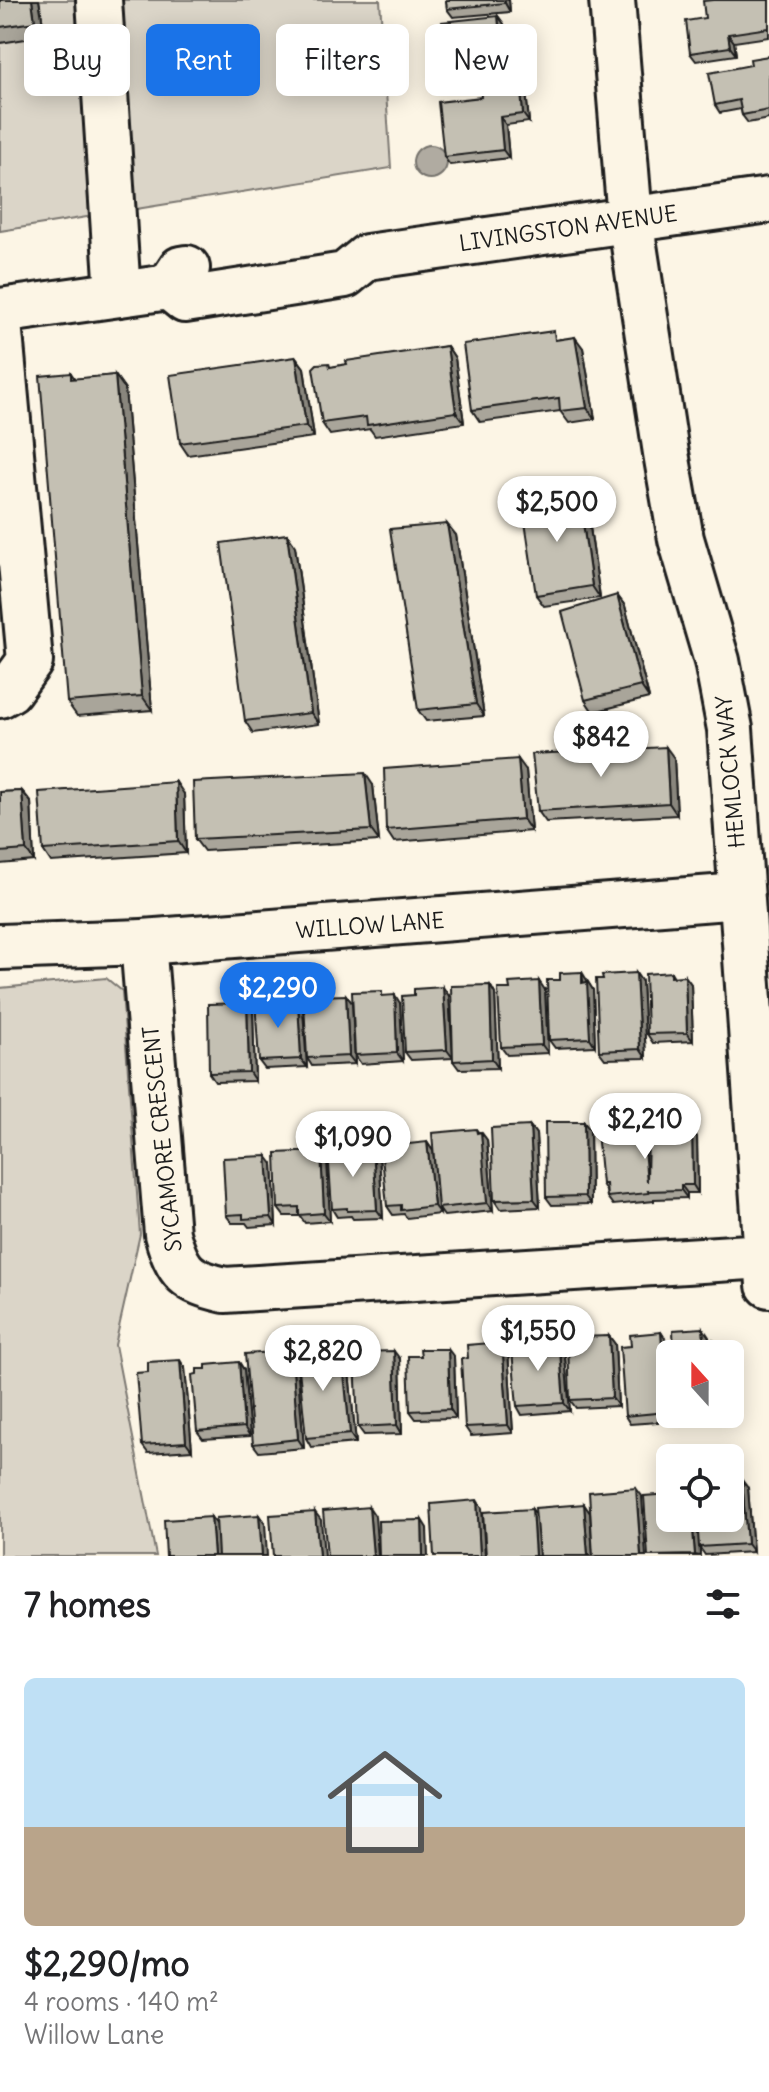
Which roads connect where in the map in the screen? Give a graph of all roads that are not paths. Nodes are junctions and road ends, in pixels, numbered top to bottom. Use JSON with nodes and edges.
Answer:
{"nodes":[{"id":1,"x":99,"y":0,"type":"edge"},
{"id":2,"x":612,"y":0,"type":"edge"},
{"id":3,"x":769,"y":200,"type":"edge"},
{"id":4,"x":630,"y":219,"type":"junction"},
{"id":5,"x":118,"y":294,"type":"junction"},
{"id":6,"x":0,"y":311,"type":"edge"},
{"id":7,"x":0,"y":333,"type":"edge"},
{"id":8,"x":0,"y":695,"type":"edge"},
{"id":9,"x":740,"y":896,"type":"junction"},
{"id":10,"x":143,"y":942,"type":"junction"},
{"id":11,"x":0,"y":947,"type":"edge"},
{"id":12,"x":767,"y":1271,"type":"edge"}],
"edges":[{"from":1,"to":5,"type":"street"},
{"from":2,"to":4,"type":"street","name":"HEMLOCK WAY"},
{"from":3,"to":4,"type":"street","name":"LIVINGSTON AVENUE"},
{"from":4,"to":5,"type":"street","name":"LIVINGSTON AVENUE"},
{"from":4,"to":9,"type":"street","name":"HEMLOCK WAY"},
{"from":5,"to":6,"type":"street","name":"LIVINGSTON AVENUE"},
{"from":7,"to":8,"type":"street"},
{"from":9,"to":10,"type":"street","name":"WILLOW LANE"},
{"from":9,"to":12,"type":"street","name":"HEMLOCK WAY"},
{"from":10,"to":11,"type":"street","name":"WILLOW LANE"},
{"from":10,"to":12,"type":"street","name":"SYCAMORE CRESCENT"}]}
